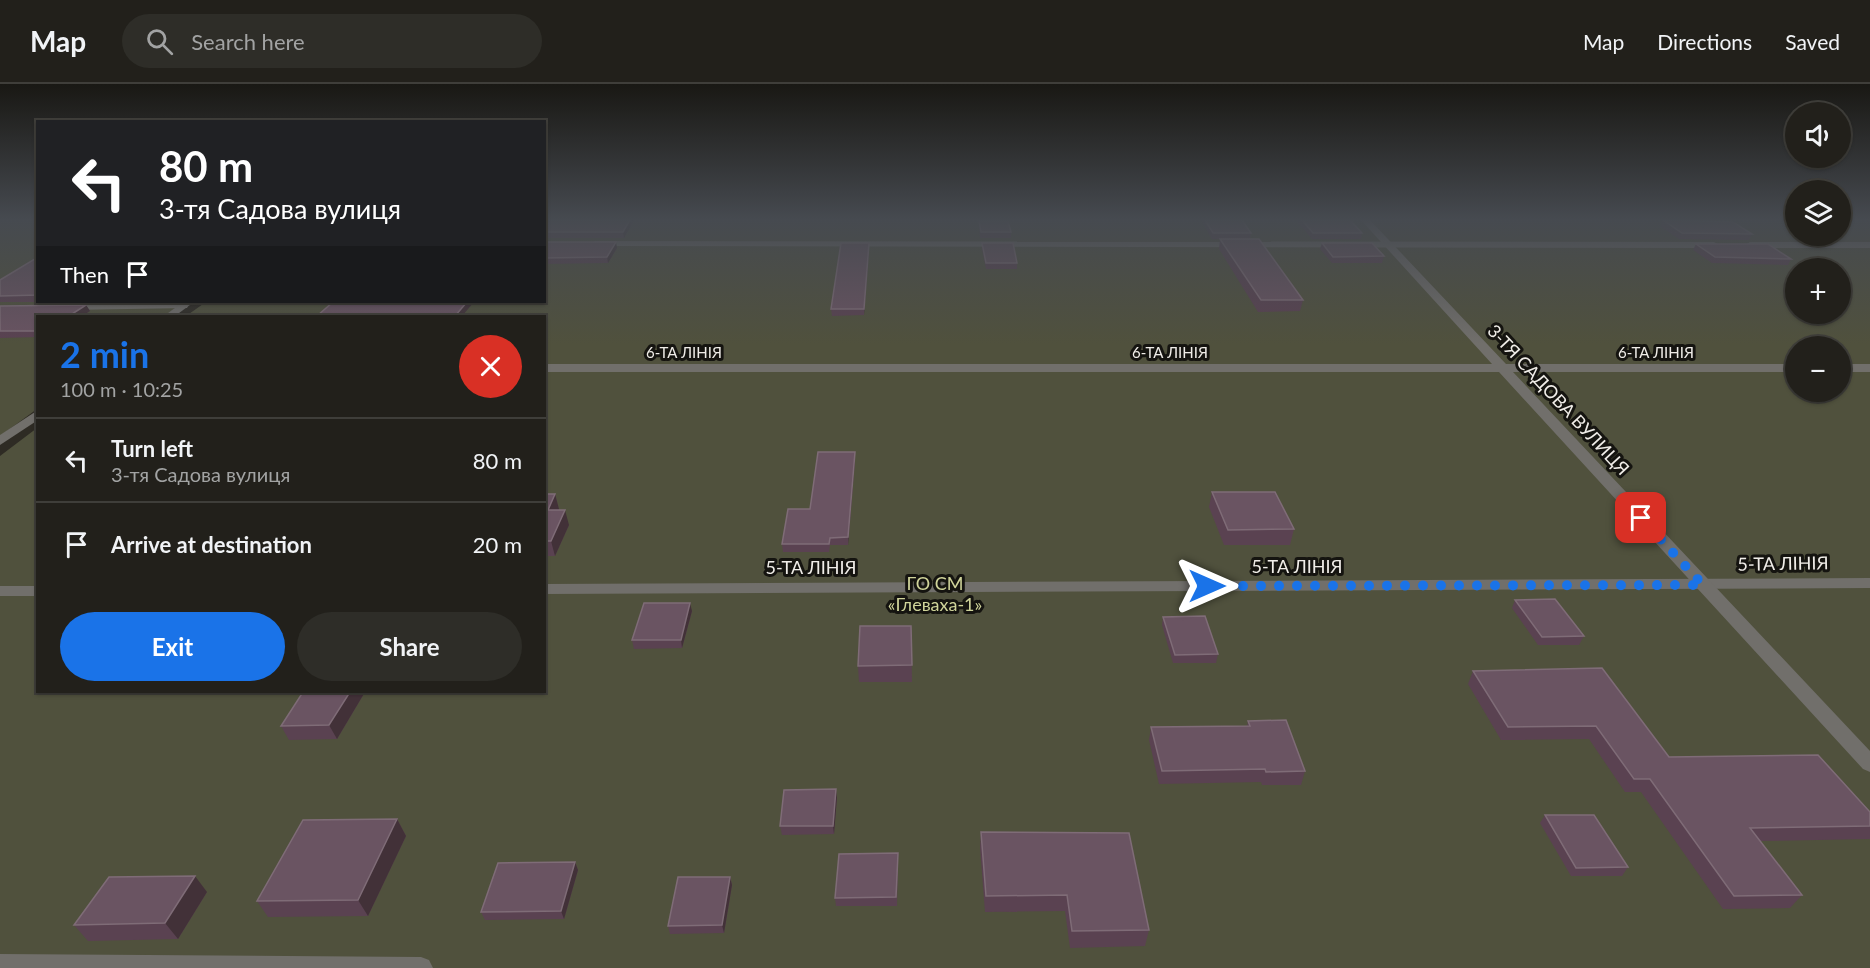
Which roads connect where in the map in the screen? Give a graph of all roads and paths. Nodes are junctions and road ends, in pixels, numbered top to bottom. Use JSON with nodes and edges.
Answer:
{"nodes":[{"id":1,"x":1403,"y":261,"type":"edge"},
{"id":2,"x":186,"y":304,"type":"edge"},
{"id":3,"x":57,"y":307,"type":"edge"},
{"id":4,"x":170,"y":315,"type":"edge"},
{"id":5,"x":546,"y":368,"type":"edge"},
{"id":6,"x":1785,"y":368,"type":"edge"},
{"id":7,"x":1851,"y":368,"type":"edge"},
{"id":8,"x":1870,"y":368,"type":"edge"},
{"id":9,"x":1502,"y":369,"type":"junction"},
{"id":10,"x":36,"y":415,"type":"edge"},
{"id":11,"x":0,"y":441,"type":"edge"},
{"id":12,"x":1870,"y":583,"type":"edge"},
{"id":13,"x":1703,"y":585,"type":"junction"},
{"id":14,"x":546,"y":589,"type":"edge"},
{"id":15,"x":0,"y":591,"type":"edge"},
{"id":16,"x":36,"y":591,"type":"edge"},
{"id":17,"x":1870,"y":764,"type":"edge"},
{"id":18,"x":0,"y":965,"type":"edge"},
{"id":19,"x":421,"y":968,"type":"edge"}],
"edges":[{"from":1,"to":9,"type":"street","name":"3-ТЯ САДОВА ВУЛИЦЯ"},
{"from":2,"to":3,"type":"street"},
{"from":2,"to":4,"type":"street"},
{"from":5,"to":9,"type":"street","name":"6-ТА ЛІНІЯ"},
{"from":6,"to":9,"type":"street","name":"6-ТА ЛІНІЯ"},
{"from":7,"to":8,"type":"street"},
{"from":9,"to":13,"type":"street","name":"3-ТЯ САДОВА ВУЛИЦЯ"},
{"from":10,"to":11,"type":"street"},
{"from":12,"to":13,"type":"street","name":"5-ТА ЛІНІЯ"},
{"from":13,"to":14,"type":"street","name":"5-ТА ЛІНІЯ"},
{"from":13,"to":17,"type":"street","name":"3-ТЯ САДОВА ВУЛИЦЯ"},
{"from":15,"to":16,"type":"street"},
{"from":18,"to":19,"type":"street"}]}
